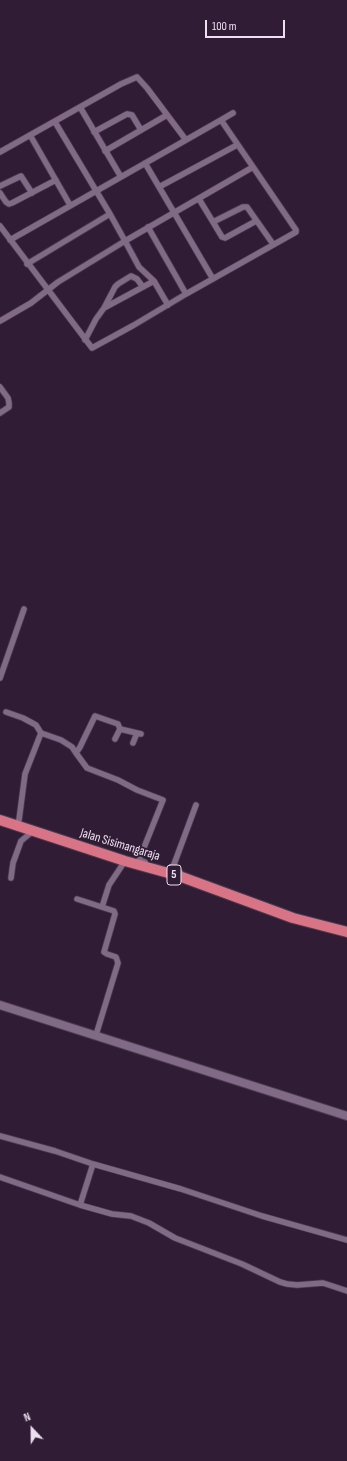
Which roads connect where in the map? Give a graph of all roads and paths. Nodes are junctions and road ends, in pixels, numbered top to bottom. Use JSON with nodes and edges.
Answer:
{"nodes":[{"id":1,"x":80,"y":107,"type":"junction"},
{"id":2,"x":233,"y":113,"type":"dead end"},
{"id":3,"x":167,"y":116,"type":"junction"},
{"id":4,"x":221,"y":120,"type":"junction"},
{"id":5,"x":55,"y":122,"type":"junction"},
{"id":6,"x":141,"y":130,"type":"junction"},
{"id":7,"x":94,"y":132,"type":"junction"},
{"id":8,"x":30,"y":134,"type":"junction"},
{"id":9,"x":186,"y":140,"type":"junction"},
{"id":10,"x":237,"y":145,"type":"junction"},
{"id":11,"x":105,"y":151,"type":"junction"},
{"id":12,"x":0,"y":152,"type":"edge"},
{"id":13,"x":145,"y":163,"type":"junction"},
{"id":14,"x":253,"y":167,"type":"junction"},
{"id":15,"x":121,"y":177,"type":"junction"},
{"id":16,"x":56,"y":180,"type":"junction"},
{"id":17,"x":0,"y":186,"type":"edge"},
{"id":18,"x":158,"y":187,"type":"junction"},
{"id":19,"x":96,"y":191,"type":"junction"},
{"id":20,"x":0,"y":193,"type":"edge"},
{"id":21,"x":32,"y":193,"type":"junction"},
{"id":22,"x":199,"y":199,"type":"junction"},
{"id":23,"x":70,"y":205,"type":"junction"},
{"id":24,"x":174,"y":213,"type":"junction"},
{"id":25,"x":110,"y":214,"type":"junction"},
{"id":26,"x":256,"y":221,"type":"junction"},
{"id":27,"x":213,"y":222,"type":"junction"},
{"id":28,"x":0,"y":226,"type":"edge"},
{"id":29,"x":148,"y":227,"type":"junction"},
{"id":30,"x":10,"y":240,"type":"junction"},
{"id":31,"x":126,"y":241,"type":"junction"},
{"id":32,"x":273,"y":244,"type":"junction"},
{"id":33,"x":27,"y":264,"type":"junction"},
{"id":34,"x":213,"y":279,"type":"junction"},
{"id":35,"x":154,"y":281,"type":"junction"},
{"id":36,"x":143,"y":287,"type":"junction"},
{"id":37,"x":48,"y":290,"type":"junction"},
{"id":38,"x":186,"y":294,"type":"junction"},
{"id":39,"x":168,"y":305,"type":"junction"},
{"id":40,"x":104,"y":308,"type":"junction"},
{"id":41,"x":0,"y":321,"type":"edge"},
{"id":42,"x":85,"y":340,"type":"junction"},
{"id":43,"x":0,"y":387,"type":"edge"},
{"id":44,"x":0,"y":413,"type":"edge"},
{"id":45,"x":24,"y":609,"type":"dead end"},
{"id":46,"x":0,"y":678,"type":"edge"},
{"id":47,"x":6,"y":712,"type":"dead end"},
{"id":48,"x":120,"y":729,"type":"junction"},
{"id":49,"x":41,"y":733,"type":"junction"},
{"id":50,"x":115,"y":739,"type":"dead end"},
{"id":51,"x":133,"y":743,"type":"dead end"},
{"id":52,"x":76,"y":753,"type":"junction"},
{"id":53,"x":196,"y":805,"type":"dead end"},
{"id":54,"x":0,"y":814,"type":"edge"},
{"id":55,"x":0,"y":820,"type":"edge"},
{"id":56,"x":17,"y":823,"type":"junction"},
{"id":57,"x":33,"y":831,"type":"junction"},
{"id":58,"x":125,"y":861,"type":"junction"},
{"id":59,"x":146,"y":865,"type":"junction"},
{"id":60,"x":179,"y":874,"type":"junction"},
{"id":61,"x":11,"y":878,"type":"dead end"},
{"id":62,"x":77,"y":899,"type":"dead end"},
{"id":63,"x":102,"y":907,"type":"junction"},
{"id":64,"x":294,"y":915,"type":"junction"},
{"id":65,"x":347,"y":926,"type":"edge"},
{"id":66,"x":347,"y":932,"type":"edge"},
{"id":67,"x":0,"y":1005,"type":"edge"},
{"id":68,"x":96,"y":1035,"type":"junction"},
{"id":69,"x":347,"y":1116,"type":"edge"},
{"id":70,"x":0,"y":1136,"type":"edge"},
{"id":71,"x":93,"y":1164,"type":"junction"},
{"id":72,"x":0,"y":1177,"type":"edge"},
{"id":73,"x":80,"y":1205,"type":"junction"},
{"id":74,"x":347,"y":1240,"type":"edge"},
{"id":75,"x":347,"y":1291,"type":"edge"}],
"edges":[{"from":1,"to":3,"type":"street"},
{"from":1,"to":5,"type":"street"},
{"from":1,"to":7,"type":"street"},
{"from":2,"to":4,"type":"street"},
{"from":3,"to":6,"type":"street"},
{"from":3,"to":9,"type":"street"},
{"from":4,"to":9,"type":"street"},
{"from":4,"to":10,"type":"street"},
{"from":5,"to":8,"type":"street"},
{"from":5,"to":19,"type":"street"},
{"from":6,"to":7,"type":"street"},
{"from":6,"to":11,"type":"street"},
{"from":7,"to":11,"type":"street"},
{"from":8,"to":12,"type":"street"},
{"from":8,"to":16,"type":"street"},
{"from":9,"to":13,"type":"street"},
{"from":10,"to":14,"type":"street"},
{"from":10,"to":18,"type":"street"},
{"from":11,"to":15,"type":"street"},
{"from":13,"to":15,"type":"street"},
{"from":13,"to":18,"type":"street"},
{"from":14,"to":22,"type":"street"},
{"from":14,"to":32,"type":"street"},
{"from":15,"to":19,"type":"street"},
{"from":16,"to":21,"type":"street"},
{"from":16,"to":23,"type":"street"},
{"from":17,"to":21,"type":"street"},
{"from":18,"to":24,"type":"street"},
{"from":19,"to":23,"type":"street"},
{"from":19,"to":25,"type":"street"},
{"from":20,"to":21,"type":"street"},
{"from":22,"to":24,"type":"street"},
{"from":22,"to":27,"type":"street"},
{"from":23,"to":30,"type":"street"},
{"from":24,"to":29,"type":"street"},
{"from":24,"to":34,"type":"street"},
{"from":25,"to":31,"type":"street"},
{"from":25,"to":33,"type":"street"},
{"from":26,"to":27,"type":"street"},
{"from":26,"to":27,"type":"street"},
{"from":26,"to":32,"type":"street"},
{"from":28,"to":30,"type":"street"},
{"from":29,"to":31,"type":"street"},
{"from":29,"to":38,"type":"street"},
{"from":30,"to":33,"type":"street"},
{"from":31,"to":35,"type":"street"},
{"from":31,"to":37,"type":"street"},
{"from":32,"to":34,"type":"street"},
{"from":33,"to":37,"type":"street"},
{"from":34,"to":38,"type":"street"},
{"from":35,"to":36,"type":"street"},
{"from":35,"to":39,"type":"street"},
{"from":36,"to":40,"type":"street"},
{"from":36,"to":40,"type":"street"},
{"from":37,"to":41,"type":"street"},
{"from":37,"to":42,"type":"street"},
{"from":38,"to":39,"type":"street"},
{"from":39,"to":42,"type":"street"},
{"from":40,"to":42,"type":"street"},
{"from":43,"to":44,"type":"street"},
{"from":45,"to":46,"type":"street"},
{"from":47,"to":49,"type":"street"},
{"from":48,"to":50,"type":"street"},
{"from":48,"to":51,"type":"street"},
{"from":48,"to":52,"type":"street"},
{"from":49,"to":52,"type":"street"},
{"from":49,"to":56,"type":"street"},
{"from":52,"to":59,"type":"street"},
{"from":53,"to":60,"type":"street"},
{"from":54,"to":56,"type":"highway","name":"Jalan Sisimangaraja","number":"5"},
{"from":55,"to":56,"type":"highway","name":"Jalan Sisimangaraja","number":"5"},
{"from":56,"to":57,"type":"highway","name":"Jalan Sisimangaraja","number":"5"},
{"from":56,"to":59,"type":"highway","name":"Jalan Sisimangaraja","number":"5"},
{"from":57,"to":58,"type":"highway","name":"Jalan Sisimangaraja","number":"5"},
{"from":57,"to":61,"type":"street"},
{"from":58,"to":59,"type":"highway","name":"Jalan Sisimangaraja","number":"5"},
{"from":58,"to":63,"type":"street"},
{"from":59,"to":60,"type":"highway","name":"Jalan Sisimangaraja","number":"5"},
{"from":60,"to":64,"type":"highway","name":"Jalan Sisimangaraja","number":"5"},
{"from":62,"to":63,"type":"street"},
{"from":63,"to":68,"type":"street"},
{"from":64,"to":65,"type":"highway","name":"Jalan Sisimangaraja","number":"5"},
{"from":64,"to":66,"type":"highway","name":"Jalan Sisimangaraja","number":"5"},
{"from":67,"to":68,"type":"street"},
{"from":68,"to":69,"type":"street"},
{"from":70,"to":71,"type":"street"},
{"from":71,"to":73,"type":"street"},
{"from":71,"to":74,"type":"street"},
{"from":72,"to":73,"type":"street"},
{"from":73,"to":75,"type":"street"}]}
